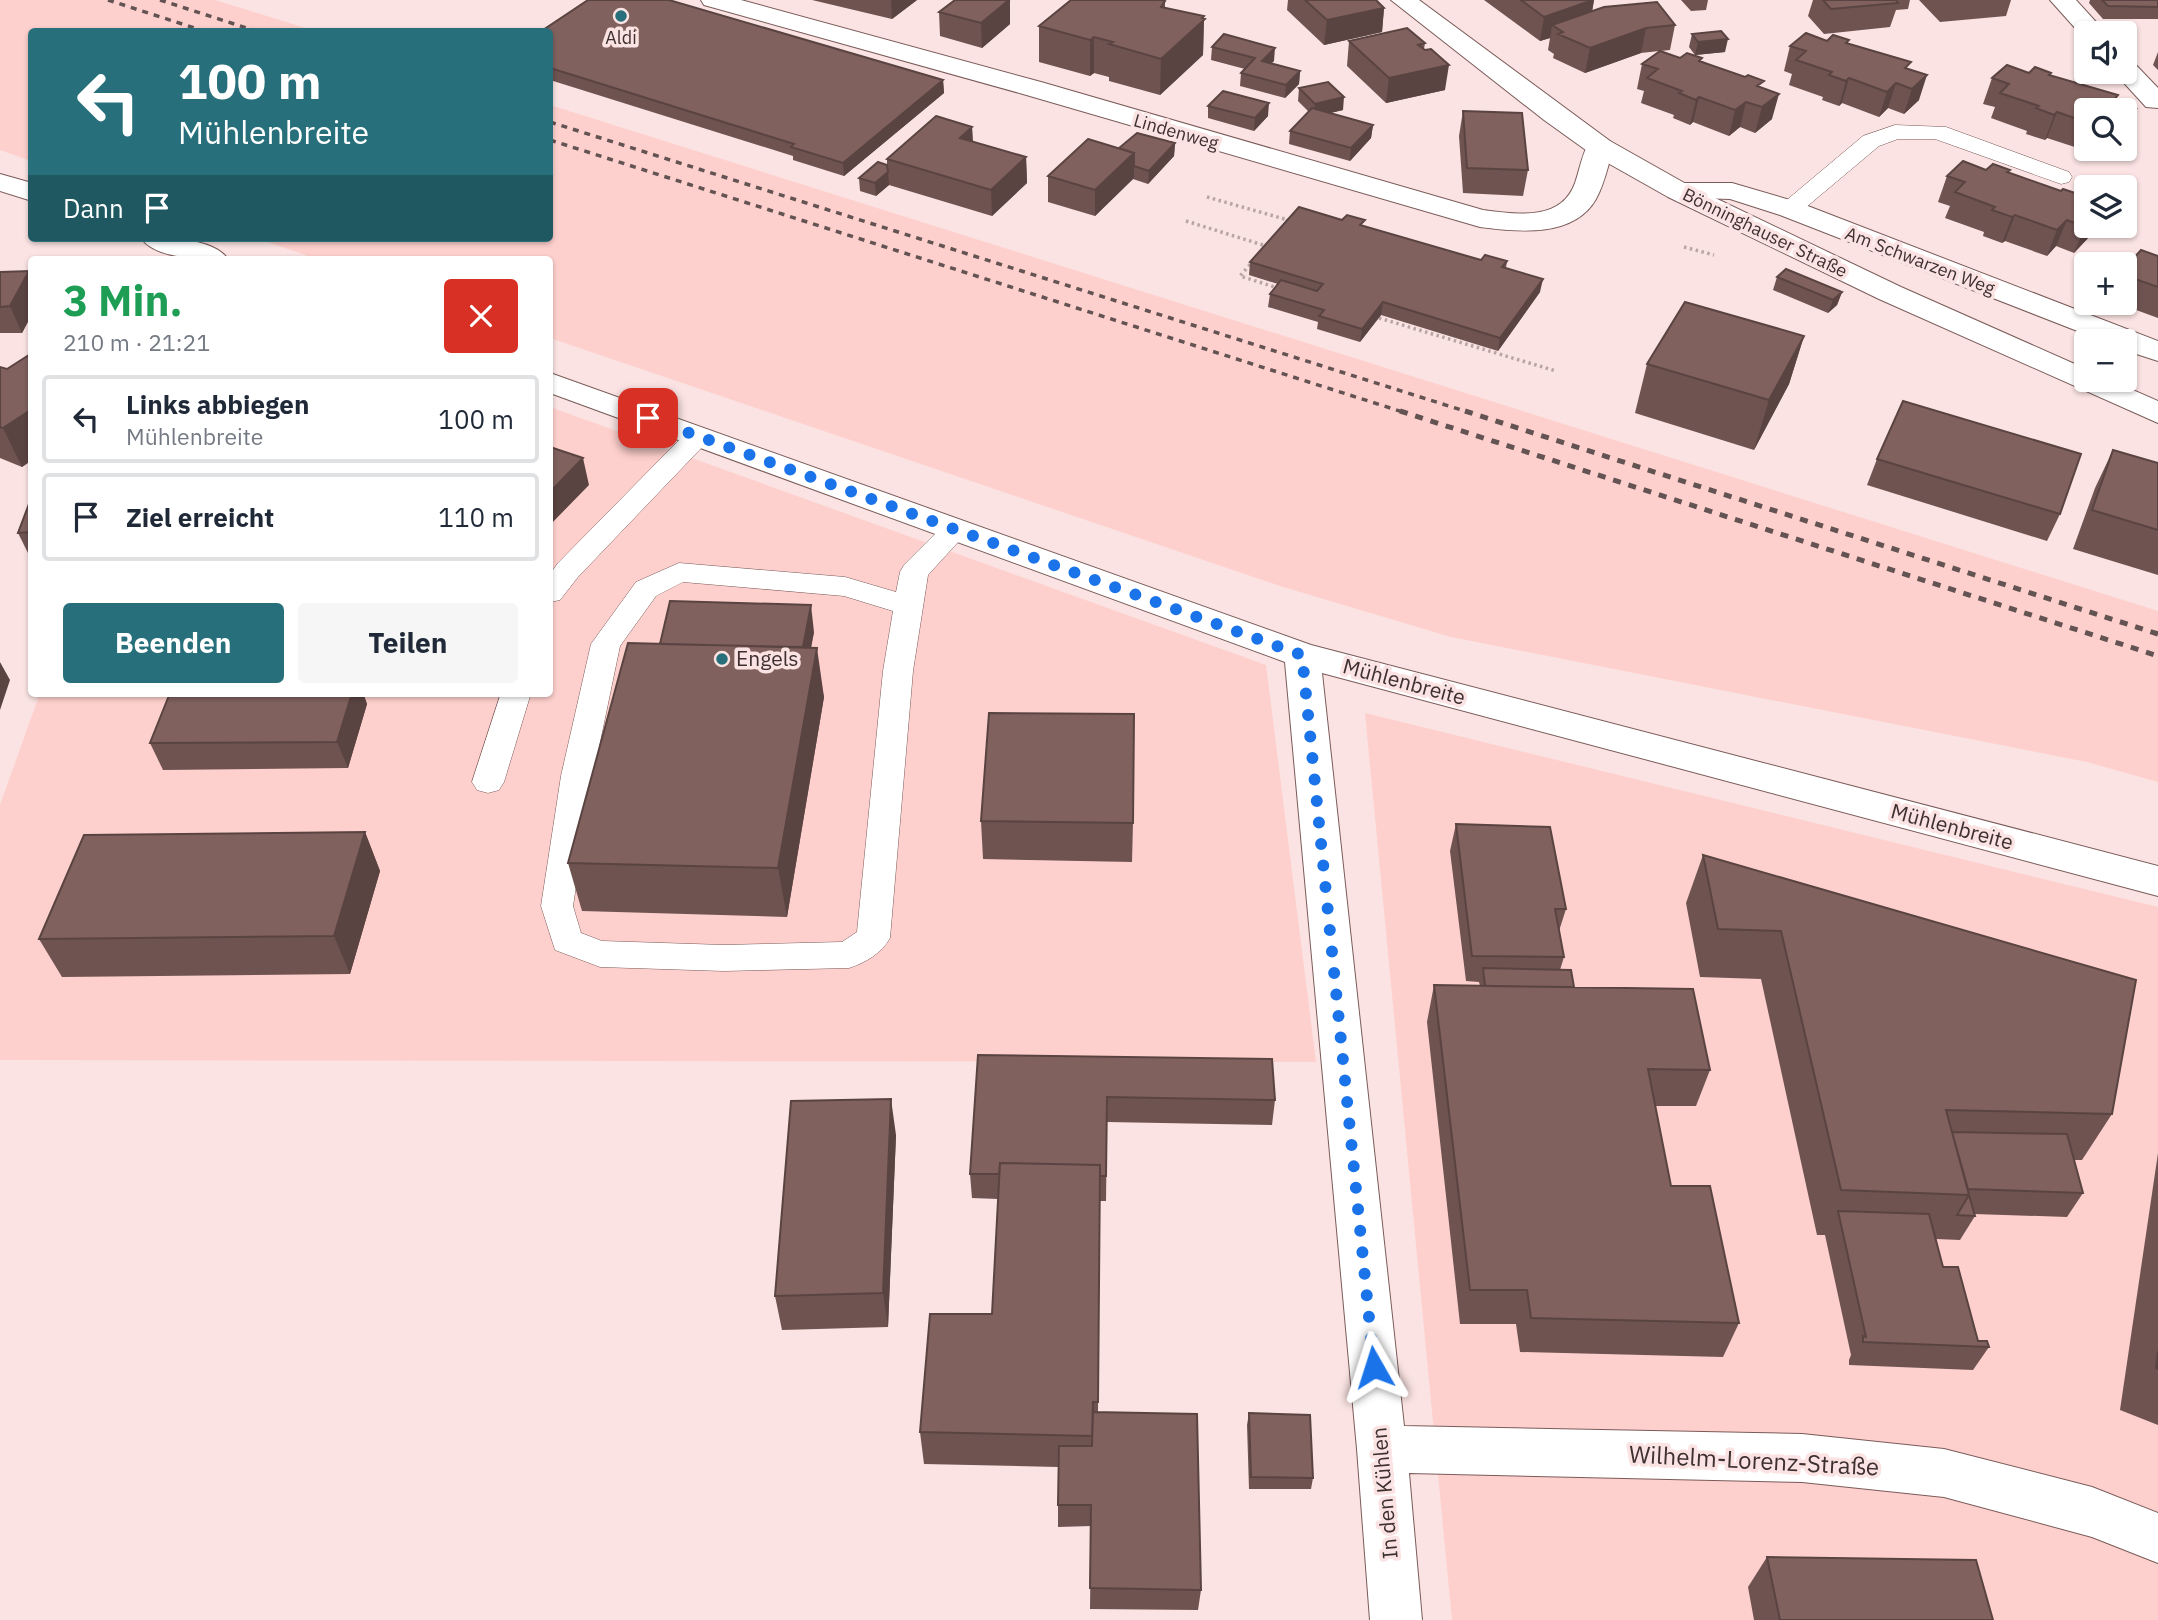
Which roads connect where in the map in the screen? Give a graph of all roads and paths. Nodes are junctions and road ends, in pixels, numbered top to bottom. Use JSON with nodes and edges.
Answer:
{"nodes":[{"id":1,"x":713,"y":0,"type":"edge"},
{"id":2,"x":1403,"y":0,"type":"edge"},
{"id":3,"x":2062,"y":0,"type":"edge"},
{"id":4,"x":2082,"y":21,"type":"edge"},
{"id":5,"x":2137,"y":82,"type":"edge"},
{"id":6,"x":2155,"y":101,"type":"dead end"},
{"id":7,"x":1600,"y":147,"type":"junction"},
{"id":8,"x":2061,"y":177,"type":"dead end"},
{"id":9,"x":0,"y":182,"type":"edge"},
{"id":10,"x":1678,"y":191,"type":"junction"},
{"id":11,"x":28,"y":192,"type":"edge"},
{"id":12,"x":1207,"y":197,"type":"dead end"},
{"id":13,"x":1790,"y":209,"type":"junction"},
{"id":14,"x":1186,"y":221,"type":"dead end"},
{"id":15,"x":1280,"y":228,"type":"edge"},
{"id":16,"x":1273,"y":237,"type":"edge"},
{"id":17,"x":166,"y":242,"type":"edge"},
{"id":18,"x":1266,"y":246,"type":"junction"},
{"id":19,"x":205,"y":256,"type":"edge"},
{"id":20,"x":1279,"y":288,"type":"edge"},
{"id":21,"x":1379,"y":318,"type":"edge"},
{"id":22,"x":2158,"y":352,"type":"edge"},
{"id":23,"x":1556,"y":371,"type":"dead end"},
{"id":24,"x":553,"y":383,"type":"edge"},
{"id":25,"x":2158,"y":413,"type":"edge"},
{"id":26,"x":698,"y":436,"type":"junction"},
{"id":27,"x":956,"y":530,"type":"junction"},
{"id":28,"x":553,"y":589,"type":"edge"},
{"id":29,"x":908,"y":606,"type":"junction"},
{"id":30,"x":1302,"y":655,"type":"junction"},
{"id":31,"x":515,"y":697,"type":"edge"},
{"id":32,"x":488,"y":782,"type":"dead end"},
{"id":33,"x":2158,"y":881,"type":"edge"},
{"id":34,"x":1382,"y":1449,"type":"junction"},
{"id":35,"x":2158,"y":1538,"type":"edge"},
{"id":36,"x":1396,"y":1620,"type":"edge"}],
"edges":[{"from":1,"to":7,"type":"street","name":"Lindenweg"},
{"from":2,"to":7,"type":"street","name":"Bönninghauser Straße"},
{"from":3,"to":4,"type":"street"},
{"from":5,"to":6,"type":"street"},
{"from":7,"to":10,"type":"street","name":"Bönninghauser Straße"},
{"from":8,"to":13,"type":"lane"},
{"from":9,"to":11,"type":"street"},
{"from":10,"to":13,"type":"street","name":"Am Schwarzen Weg"},
{"from":10,"to":25,"type":"street","name":"Bönninghauser Straße"},
{"from":12,"to":15,"type":"path"},
{"from":13,"to":22,"type":"street","name":"Am Schwarzen Weg"},
{"from":14,"to":18,"type":"path"},
{"from":16,"to":18,"type":"path"},
{"from":17,"to":19,"type":"street"},
{"from":18,"to":20,"type":"path"},
{"from":21,"to":23,"type":"path"},
{"from":24,"to":26,"type":"street","name":"Mühlenbreite"},
{"from":26,"to":27,"type":"street","name":"Mühlenbreite"},
{"from":26,"to":28,"type":"lane"},
{"from":27,"to":29,"type":"lane"},
{"from":27,"to":30,"type":"street","name":"Mühlenbreite"},
{"from":29,"to":29,"type":"lane"},
{"from":30,"to":33,"type":"street","name":"Mühlenbreite"},
{"from":30,"to":34,"type":"street","name":"In den Kühlen"},
{"from":31,"to":32,"type":"lane"},
{"from":34,"to":35,"type":"street","name":"Wilhelm-Lorenz-Straße"},
{"from":34,"to":36,"type":"street","name":"In den Kühlen"}]}
